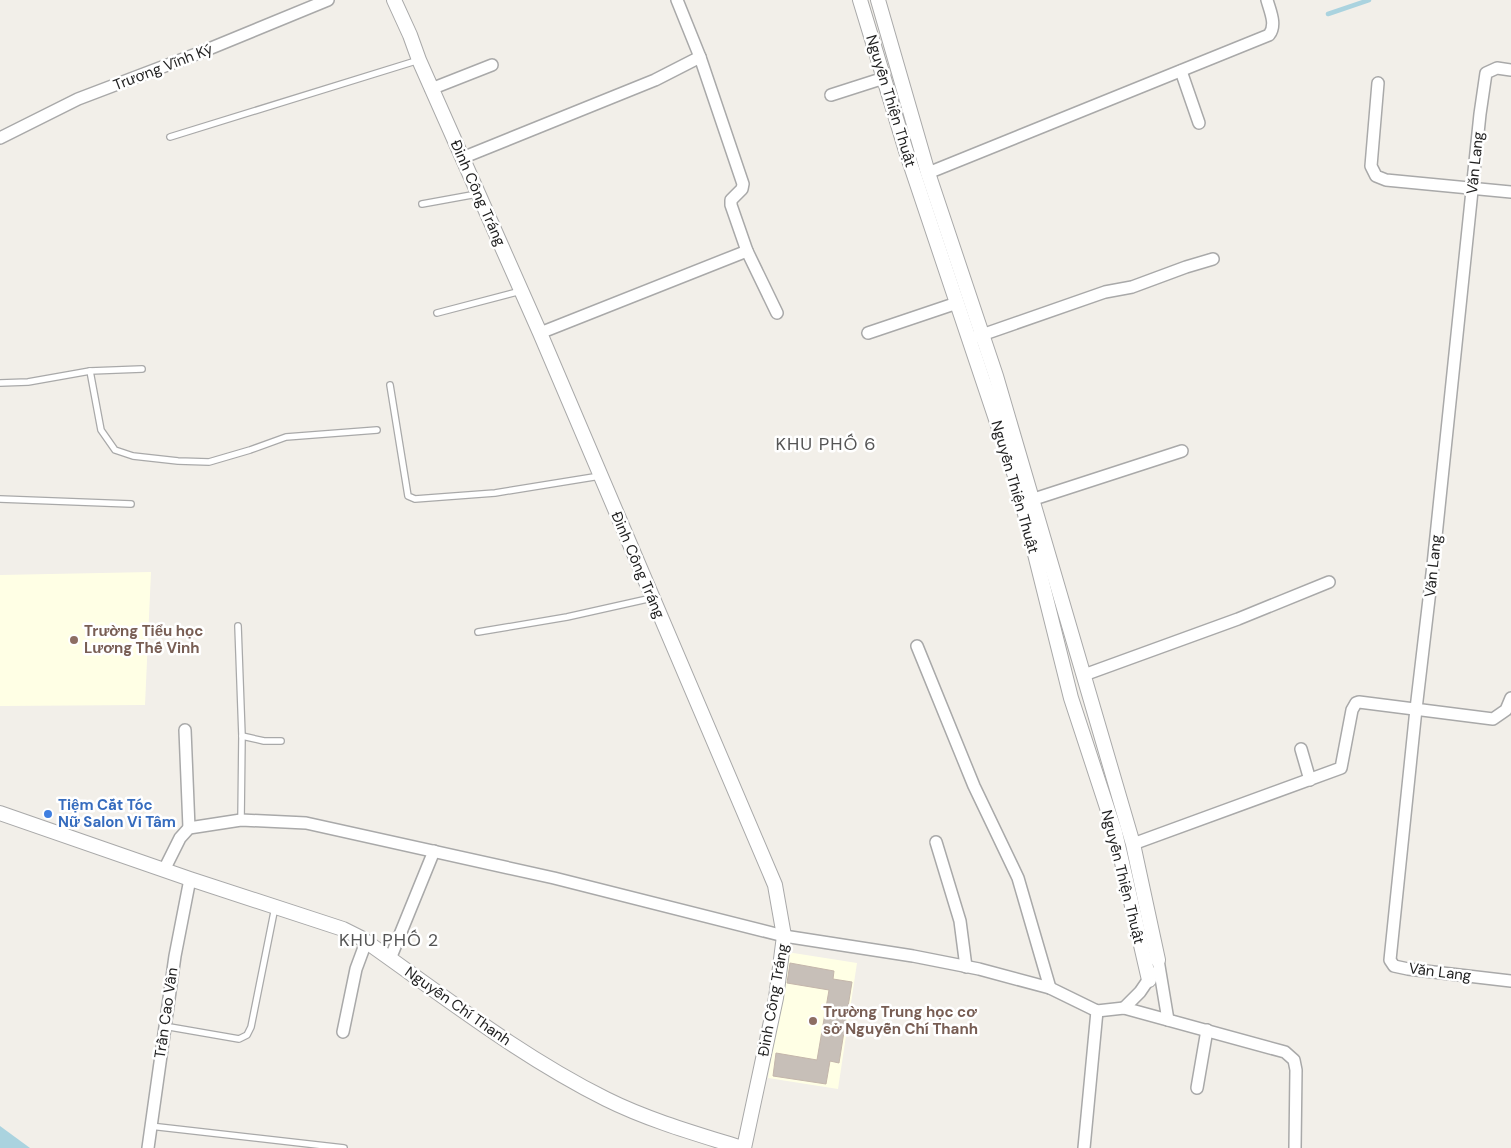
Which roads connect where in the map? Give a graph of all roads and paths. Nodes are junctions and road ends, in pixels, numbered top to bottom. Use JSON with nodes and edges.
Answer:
{"nodes":[{"id":1,"x":328,"y":0,"type":"edge"},
{"id":2,"x":394,"y":0,"type":"edge"},
{"id":3,"x":677,"y":0,"type":"edge"},
{"id":4,"x":860,"y":0,"type":"edge"},
{"id":5,"x":878,"y":0,"type":"edge"},
{"id":6,"x":1266,"y":0,"type":"edge"},
{"id":7,"x":700,"y":57,"type":"junction"},
{"id":8,"x":419,"y":60,"type":"junction"},
{"id":9,"x":492,"y":65,"type":"dead end"},
{"id":10,"x":1511,"y":70,"type":"edge"},
{"id":11,"x":1180,"y":71,"type":"junction"},
{"id":12,"x":884,"y":78,"type":"junction"},
{"id":13,"x":1378,"y":83,"type":"dead end"},
{"id":14,"x":431,"y":89,"type":"junction"},
{"id":15,"x":831,"y":95,"type":"dead end"},
{"id":16,"x":1199,"y":123,"type":"dead end"},
{"id":17,"x":170,"y":137,"type":"dead end"},
{"id":18,"x":0,"y":138,"type":"edge"},
{"id":19,"x":462,"y":158,"type":"junction"},
{"id":20,"x":928,"y":173,"type":"junction"},
{"id":21,"x":1473,"y":188,"type":"junction"},
{"id":22,"x":1511,"y":192,"type":"edge"},
{"id":23,"x":478,"y":194,"type":"junction"},
{"id":24,"x":422,"y":204,"type":"dead end"},
{"id":25,"x":747,"y":250,"type":"junction"},
{"id":26,"x":1213,"y":259,"type":"dead end"},
{"id":27,"x":521,"y":291,"type":"junction"},
{"id":28,"x":957,"y":303,"type":"junction"},
{"id":29,"x":436,"y":313,"type":"dead end"},
{"id":30,"x":777,"y":313,"type":"dead end"},
{"id":31,"x":540,"y":333,"type":"junction"},
{"id":32,"x":868,"y":333,"type":"dead end"},
{"id":33,"x":976,"y":337,"type":"junction"},
{"id":34,"x":142,"y":369,"type":"dead end"},
{"id":35,"x":90,"y":371,"type":"junction"},
{"id":36,"x":0,"y":383,"type":"edge"},
{"id":37,"x":390,"y":385,"type":"dead end"},
{"id":38,"x":377,"y":430,"type":"dead end"},
{"id":39,"x":1182,"y":451,"type":"dead end"},
{"id":40,"x":600,"y":476,"type":"junction"},
{"id":41,"x":0,"y":499,"type":"edge"},
{"id":42,"x":1031,"y":500,"type":"junction"},
{"id":43,"x":131,"y":504,"type":"dead end"},
{"id":44,"x":1045,"y":569,"type":"junction"},
{"id":45,"x":1329,"y":582,"type":"dead end"},
{"id":46,"x":652,"y":598,"type":"junction"},
{"id":47,"x":238,"y":626,"type":"dead end"},
{"id":48,"x":478,"y":632,"type":"dead end"},
{"id":49,"x":917,"y":646,"type":"dead end"},
{"id":50,"x":1084,"y":675,"type":"junction"},
{"id":51,"x":1511,"y":698,"type":"edge"},
{"id":52,"x":1416,"y":709,"type":"junction"},
{"id":53,"x":185,"y":730,"type":"dead end"},
{"id":54,"x":242,"y":736,"type":"junction"},
{"id":55,"x":282,"y":741,"type":"dead end"},
{"id":56,"x":1301,"y":749,"type":"dead end"},
{"id":57,"x":1310,"y":780,"type":"junction"},
{"id":58,"x":0,"y":813,"type":"edge"},
{"id":59,"x":241,"y":820,"type":"junction"},
{"id":60,"x":189,"y":828,"type":"junction"},
{"id":61,"x":936,"y":842,"type":"dead end"},
{"id":62,"x":1134,"y":844,"type":"junction"},
{"id":63,"x":434,"y":851,"type":"junction"},
{"id":64,"x":164,"y":870,"type":"junction"},
{"id":65,"x":190,"y":879,"type":"junction"},
{"id":66,"x":275,"y":907,"type":"junction"},
{"id":67,"x":784,"y":936,"type":"junction"},
{"id":68,"x":366,"y":942,"type":"junction"},
{"id":69,"x":390,"y":959,"type":"junction"},
{"id":70,"x":1158,"y":960,"type":"junction"},
{"id":71,"x":966,"y":967,"type":"junction"},
{"id":72,"x":1149,"y":980,"type":"junction"},
{"id":73,"x":1511,"y":981,"type":"edge"},
{"id":74,"x":1050,"y":988,"type":"junction"},
{"id":75,"x":1124,"y":1008,"type":"junction"},
{"id":76,"x":1097,"y":1011,"type":"junction"},
{"id":77,"x":1168,"y":1020,"type":"junction"},
{"id":78,"x":164,"y":1026,"type":"junction"},
{"id":79,"x":1207,"y":1030,"type":"junction"},
{"id":80,"x":343,"y":1032,"type":"dead end"},
{"id":81,"x":1197,"y":1088,"type":"dead end"},
{"id":82,"x":150,"y":1126,"type":"junction"},
{"id":83,"x":148,"y":1148,"type":"edge"},
{"id":84,"x":344,"y":1148,"type":"edge"},
{"id":85,"x":743,"y":1148,"type":"edge"},
{"id":86,"x":1084,"y":1148,"type":"edge"},
{"id":87,"x":1295,"y":1148,"type":"edge"}],
"edges":[{"from":1,"to":18,"type":"street","name":"Trương Vĩnh Ký"},
{"from":2,"to":8,"type":"street","name":"Đinh Công Tráng"},
{"from":3,"to":7,"type":"street"},
{"from":4,"to":12,"type":"street","name":"Nguyễn Thiện Thuật"},
{"from":5,"to":20,"type":"street","name":"Nguyễn Thiện Thuật"},
{"from":6,"to":11,"type":"street"},
{"from":7,"to":19,"type":"street"},
{"from":7,"to":25,"type":"street"},
{"from":8,"to":14,"type":"street","name":"Đinh Công Tráng"},
{"from":8,"to":17,"type":"lane"},
{"from":9,"to":14,"type":"street"},
{"from":10,"to":21,"type":"street","name":"Văn Lang"},
{"from":11,"to":16,"type":"street"},
{"from":11,"to":20,"type":"street"},
{"from":12,"to":15,"type":"street"},
{"from":12,"to":28,"type":"street","name":"Nguyễn Thiện Thuật"},
{"from":13,"to":21,"type":"street"},
{"from":14,"to":19,"type":"street","name":"Đinh Công Tráng"},
{"from":19,"to":23,"type":"street","name":"Đinh Công Tráng"},
{"from":20,"to":33,"type":"street","name":"Nguyễn Thiện Thuật"},
{"from":21,"to":22,"type":"street"},
{"from":21,"to":52,"type":"street","name":"Văn Lang"},
{"from":23,"to":24,"type":"lane"},
{"from":23,"to":27,"type":"street","name":"Đinh Công Tráng"},
{"from":25,"to":30,"type":"street"},
{"from":25,"to":31,"type":"street"},
{"from":26,"to":33,"type":"street"},
{"from":27,"to":29,"type":"lane"},
{"from":27,"to":31,"type":"street","name":"Đinh Công Tráng"},
{"from":28,"to":32,"type":"street"},
{"from":28,"to":33,"type":"street","name":"Nguyễn Thiện Thuật"},
{"from":31,"to":40,"type":"street","name":"Đinh Công Tráng"},
{"from":33,"to":42,"type":"street","name":"Nguyễn Thiện Thuật"},
{"from":33,"to":44,"type":"street","name":"Nguyễn Thiện Thuật"},
{"from":34,"to":35,"type":"lane"},
{"from":35,"to":36,"type":"lane"},
{"from":35,"to":38,"type":"lane"},
{"from":37,"to":40,"type":"lane"},
{"from":39,"to":42,"type":"street"},
{"from":40,"to":46,"type":"street","name":"Đinh Công Tráng"},
{"from":41,"to":43,"type":"lane"},
{"from":42,"to":44,"type":"street","name":"Nguyễn Thiện Thuật"},
{"from":44,"to":50,"type":"street","name":"Nguyễn Thiện Thuật"},
{"from":44,"to":72,"type":"street","name":"Nguyễn Thiện Thuật"},
{"from":45,"to":50,"type":"street"},
{"from":46,"to":48,"type":"lane"},
{"from":46,"to":67,"type":"street","name":"Đinh Công Tráng"},
{"from":47,"to":54,"type":"lane"},
{"from":49,"to":74,"type":"street"},
{"from":50,"to":62,"type":"street","name":"Nguyễn Thiện Thuật"},
{"from":51,"to":52,"type":"street"},
{"from":52,"to":57,"type":"street"},
{"from":52,"to":73,"type":"street","name":"Văn Lang"},
{"from":53,"to":60,"type":"street"},
{"from":54,"to":55,"type":"lane"},
{"from":54,"to":59,"type":"lane"},
{"from":56,"to":57,"type":"street"},
{"from":57,"to":62,"type":"street"},
{"from":58,"to":64,"type":"street","name":"Nguyễn Chí Thanh"},
{"from":59,"to":60,"type":"street"},
{"from":59,"to":63,"type":"street"},
{"from":60,"to":64,"type":"street"},
{"from":61,"to":71,"type":"street"},
{"from":62,"to":70,"type":"street","name":"Nguyễn Thiện Thuật"},
{"from":63,"to":67,"type":"street"},
{"from":63,"to":69,"type":"street"},
{"from":64,"to":65,"type":"street","name":"Nguyễn Chí Thanh"},
{"from":65,"to":66,"type":"street","name":"Nguyễn Chí Thanh"},
{"from":65,"to":78,"type":"street","name":"Trần Cao Vân"},
{"from":66,"to":68,"type":"street","name":"Nguyễn Chí Thanh"},
{"from":66,"to":78,"type":"lane"},
{"from":67,"to":71,"type":"street"},
{"from":67,"to":85,"type":"street","name":"Đinh Công Tráng"},
{"from":68,"to":69,"type":"street","name":"Nguyễn Chí Thanh"},
{"from":68,"to":80,"type":"street"},
{"from":69,"to":85,"type":"street","name":"Nguyễn Chí Thanh"},
{"from":70,"to":72,"type":"street","name":"Nguyễn Thiện Thuật"},
{"from":70,"to":77,"type":"street","name":"Nguyễn Thiện Thuật"},
{"from":71,"to":74,"type":"street"},
{"from":72,"to":75,"type":"street","name":"Nguyễn Thiện Thuật"},
{"from":74,"to":76,"type":"street"},
{"from":75,"to":76,"type":"street"},
{"from":75,"to":77,"type":"street"},
{"from":76,"to":86,"type":"street"},
{"from":77,"to":79,"type":"street"},
{"from":78,"to":82,"type":"street","name":"Trần Cao Vân"},
{"from":79,"to":81,"type":"street"},
{"from":79,"to":87,"type":"street"},
{"from":82,"to":83,"type":"street","name":"Trần Cao Vân"},
{"from":82,"to":84,"type":"lane"}]}
